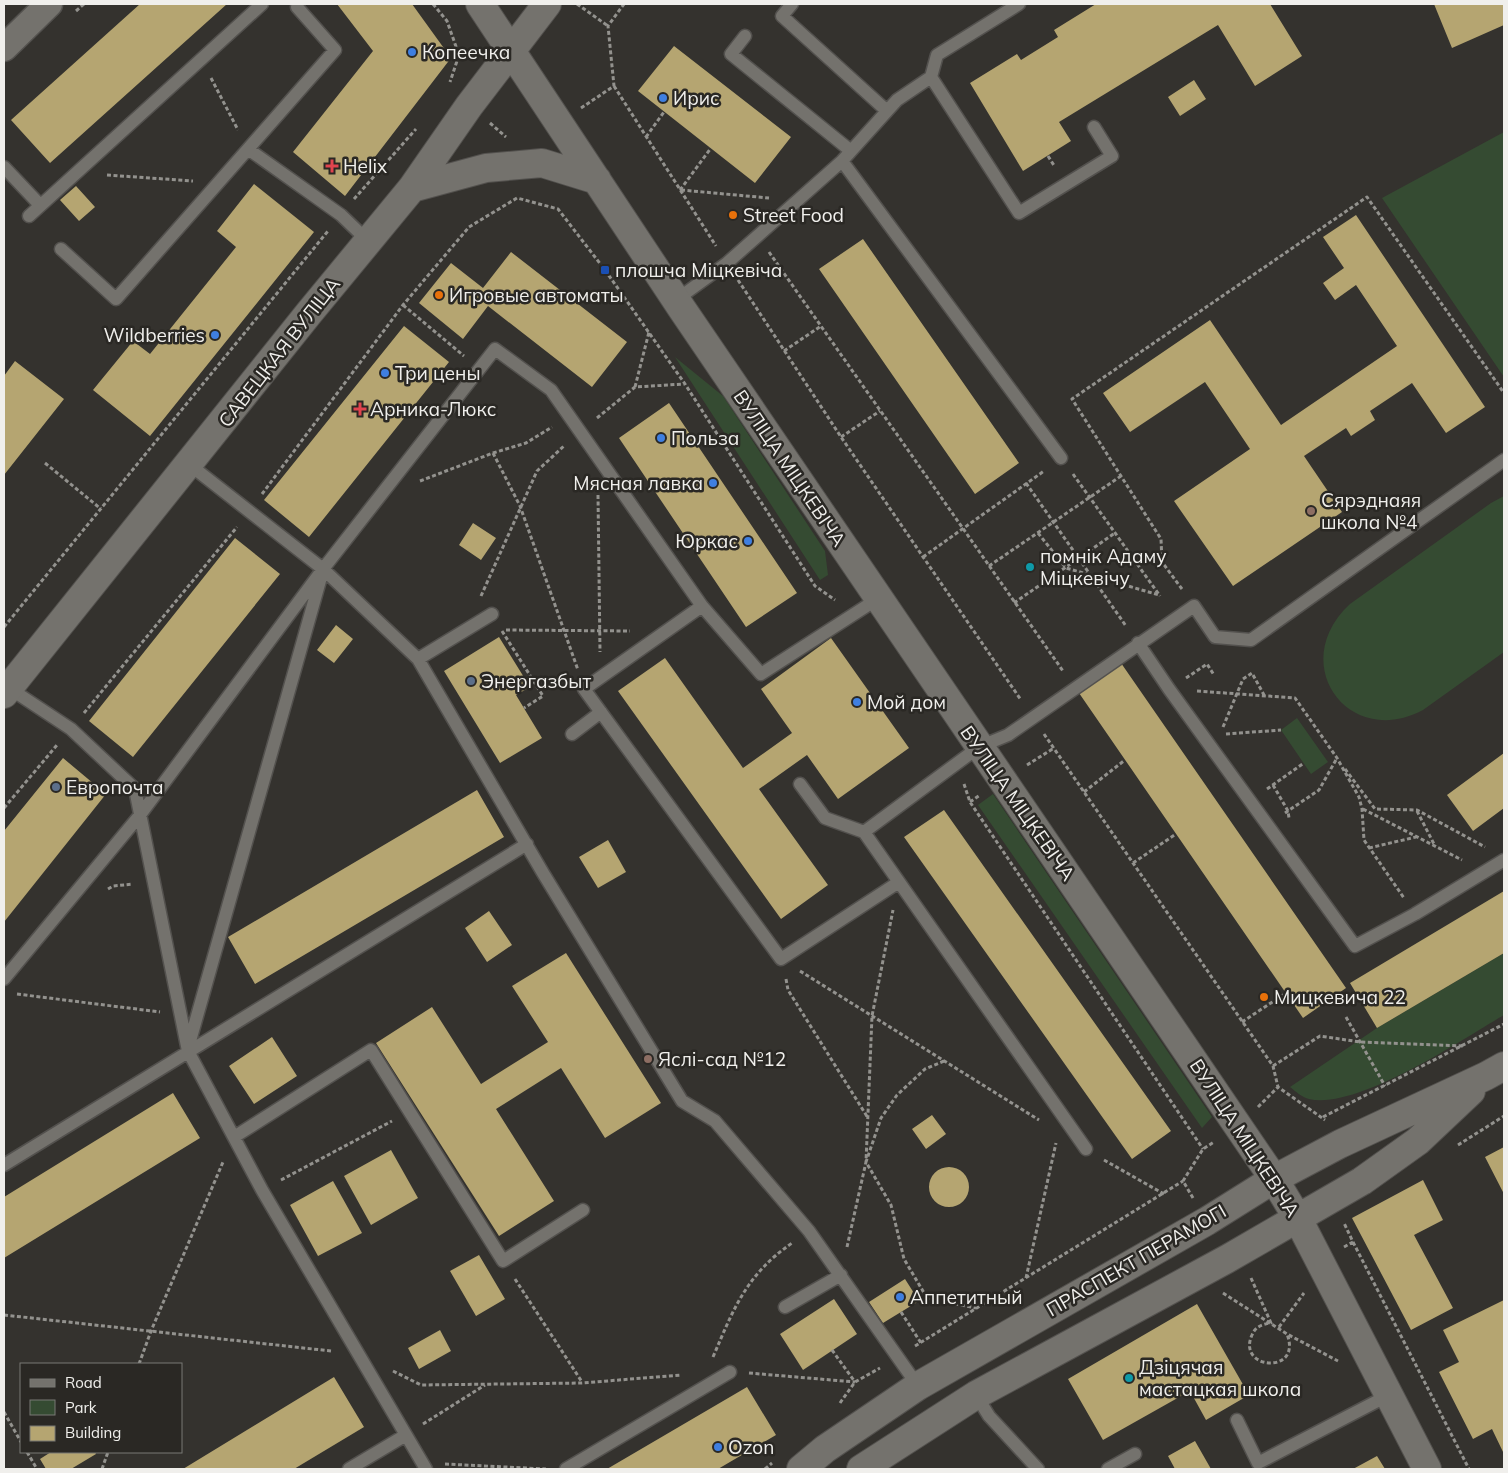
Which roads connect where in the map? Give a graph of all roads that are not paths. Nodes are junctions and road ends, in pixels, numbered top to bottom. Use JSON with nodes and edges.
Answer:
{"nodes":[{"id":1,"x":49,"y":4,"type":"edge"},
{"id":2,"x":262,"y":4,"type":"edge"},
{"id":3,"x":480,"y":4,"type":"edge"},
{"id":4,"x":547,"y":4,"type":"edge"},
{"id":5,"x":792,"y":4,"type":"edge"},
{"id":6,"x":1019,"y":4,"type":"edge"},
{"id":7,"x":297,"y":7,"type":"dead end"},
{"id":8,"x":745,"y":36,"type":"dead end"},
{"id":9,"x":4,"y":48,"type":"edge"},
{"id":10,"x":511,"y":52,"type":"junction"},
{"id":11,"x":931,"y":77,"type":"junction"},
{"id":12,"x":887,"y":111,"type":"junction"},
{"id":13,"x":1094,"y":126,"type":"dead end"},
{"id":14,"x":248,"y":149,"type":"junction"},
{"id":15,"x":851,"y":151,"type":"junction"},
{"id":16,"x":842,"y":162,"type":"junction"},
{"id":17,"x":4,"y":167,"type":"edge"},
{"id":18,"x":597,"y":180,"type":"junction"},
{"id":19,"x":412,"y":188,"type":"junction"},
{"id":20,"x":40,"y":205,"type":"junction"},
{"id":21,"x":29,"y":216,"type":"dead end"},
{"id":22,"x":368,"y":241,"type":"junction"},
{"id":23,"x":61,"y":249,"type":"dead end"},
{"id":24,"x":676,"y":300,"type":"junction"},
{"id":25,"x":1061,"y":458,"type":"road end"},
{"id":26,"x":1504,"y":460,"type":"edge"},
{"id":27,"x":190,"y":465,"type":"junction"},
{"id":28,"x":324,"y":569,"type":"junction"},
{"id":29,"x":879,"y":598,"type":"junction"},
{"id":30,"x":702,"y":606,"type":"junction"},
{"id":31,"x":492,"y":614,"type":"road end"},
{"id":32,"x":1138,"y":643,"type":"junction"},
{"id":33,"x":418,"y":659,"type":"junction"},
{"id":34,"x":6,"y":691,"type":"edge"},
{"id":35,"x":601,"y":712,"type":"junction"},
{"id":36,"x":572,"y":734,"type":"dead end"},
{"id":37,"x":979,"y":747,"type":"junction"},
{"id":38,"x":800,"y":784,"type":"dead end"},
{"id":39,"x":140,"y":814,"type":"junction"},
{"id":40,"x":864,"y":832,"type":"junction"},
{"id":41,"x":527,"y":844,"type":"junction"},
{"id":42,"x":1504,"y":860,"type":"edge"},
{"id":43,"x":899,"y":882,"type":"junction"},
{"id":44,"x":4,"y":979,"type":"edge"},
{"id":45,"x":188,"y":1051,"type":"junction"},
{"id":46,"x":1495,"y":1071,"type":"edge"},
{"id":47,"x":234,"y":1137,"type":"junction"},
{"id":48,"x":1086,"y":1149,"type":"road end"},
{"id":49,"x":4,"y":1165,"type":"edge"},
{"id":50,"x":1274,"y":1179,"type":"junction"},
{"id":51,"x":584,"y":1210,"type":"dead end"},
{"id":52,"x":1298,"y":1219,"type":"junction"},
{"id":53,"x":841,"y":1275,"type":"junction"},
{"id":54,"x":785,"y":1307,"type":"dead end"},
{"id":55,"x":730,"y":1372,"type":"road end"},
{"id":56,"x":918,"y":1386,"type":"junction"},
{"id":57,"x":976,"y":1395,"type":"junction"},
{"id":58,"x":1389,"y":1395,"type":"junction"},
{"id":59,"x":1237,"y":1420,"type":"dead end"},
{"id":60,"x":406,"y":1435,"type":"junction"},
{"id":61,"x":1135,"y":1454,"type":"dead end"},
{"id":62,"x":790,"y":1463,"type":"edge"},
{"id":63,"x":424,"y":1466,"type":"edge"},
{"id":64,"x":349,"y":1469,"type":"edge"},
{"id":65,"x":566,"y":1469,"type":"edge"},
{"id":66,"x":861,"y":1469,"type":"edge"},
{"id":67,"x":1038,"y":1469,"type":"edge"},
{"id":68,"x":1108,"y":1469,"type":"edge"},
{"id":69,"x":1427,"y":1469,"type":"edge"}],
"edges":[{"from":1,"to":9,"type":"street"},
{"from":2,"to":20,"type":"lane"},
{"from":3,"to":10,"type":"main road","name":"ВУЛІЦА МІЦКЕВІЧА"},
{"from":4,"to":10,"type":"main road","name":"САВЕЦКАЯ ВУЛІЦА"},
{"from":5,"to":12,"type":"lane"},
{"from":6,"to":11,"type":"lane"},
{"from":7,"to":14,"type":"lane"},
{"from":8,"to":15,"type":"lane"},
{"from":10,"to":18,"type":"main road","name":"ВУЛІЦА МІЦКЕВІЧА"},
{"from":10,"to":19,"type":"main road","name":"САВЕЦКАЯ ВУЛІЦА"},
{"from":11,"to":12,"type":"lane"},
{"from":11,"to":13,"type":"lane"},
{"from":12,"to":15,"type":"lane"},
{"from":14,"to":22,"type":"lane"},
{"from":14,"to":23,"type":"lane"},
{"from":15,"to":16,"type":"lane"},
{"from":16,"to":24,"type":"lane"},
{"from":16,"to":25,"type":"lane"},
{"from":17,"to":20,"type":"lane"},
{"from":18,"to":19,"type":"main road"},
{"from":18,"to":24,"type":"main road","name":"ВУЛІЦА МІЦКЕВІЧА"},
{"from":19,"to":22,"type":"main road","name":"САВЕЦКАЯ ВУЛІЦА"},
{"from":20,"to":21,"type":"lane"},
{"from":22,"to":27,"type":"main road","name":"САВЕЦКАЯ ВУЛІЦА"},
{"from":24,"to":29,"type":"main road","name":"ВУЛІЦА МІЦКЕВІЧА"},
{"from":26,"to":32,"type":"lane"},
{"from":27,"to":28,"type":"lane"},
{"from":27,"to":34,"type":"main road","name":"САВЕЦКАЯ ВУЛІЦА"},
{"from":28,"to":30,"type":"lane"},
{"from":28,"to":33,"type":"lane"},
{"from":28,"to":39,"type":"lane"},
{"from":28,"to":45,"type":"lane"},
{"from":29,"to":30,"type":"lane"},
{"from":29,"to":37,"type":"main road","name":"ВУЛІЦА МІЦКЕВІЧА"},
{"from":30,"to":35,"type":"lane"},
{"from":31,"to":33,"type":"lane"},
{"from":32,"to":37,"type":"lane"},
{"from":32,"to":42,"type":"lane"},
{"from":33,"to":41,"type":"lane"},
{"from":34,"to":39,"type":"lane"},
{"from":35,"to":36,"type":"lane"},
{"from":35,"to":43,"type":"lane"},
{"from":37,"to":40,"type":"lane"},
{"from":37,"to":50,"type":"main road","name":"ВУЛІЦА МІЦКЕВІЧА"},
{"from":38,"to":40,"type":"lane"},
{"from":39,"to":44,"type":"lane"},
{"from":39,"to":45,"type":"lane"},
{"from":40,"to":43,"type":"lane"},
{"from":41,"to":45,"type":"lane"},
{"from":41,"to":53,"type":"lane"},
{"from":43,"to":48,"type":"lane"},
{"from":45,"to":47,"type":"lane"},
{"from":45,"to":49,"type":"lane"},
{"from":46,"to":50,"type":"main road","name":"ПРАСПЕКТ ПЕРАМОГІ"},
{"from":46,"to":52,"type":"main road","name":"ПРАСПЕКТ ПЕРАМОГІ"},
{"from":47,"to":51,"type":"lane"},
{"from":47,"to":60,"type":"lane"},
{"from":50,"to":52,"type":"main road","name":"ВУЛІЦА МІЦКЕВІЧА"},
{"from":50,"to":56,"type":"main road","name":"ПРАСПЕКТ ПЕРАМОГІ"},
{"from":52,"to":57,"type":"main road","name":"ПРАСПЕКТ ПЕРАМОГІ"},
{"from":52,"to":58,"type":"main road","name":"ВУЛІЦА МІЦКЕВІЧА"},
{"from":53,"to":54,"type":"lane"},
{"from":53,"to":56,"type":"lane"},
{"from":55,"to":65,"type":"lane"},
{"from":56,"to":62,"type":"main road","name":"ПРАСПЕКТ ПЕРАМОГІ"},
{"from":57,"to":66,"type":"main road","name":"ПРАСПЕКТ ПЕРАМОГІ"},
{"from":57,"to":67,"type":"lane"},
{"from":58,"to":59,"type":"lane"},
{"from":58,"to":69,"type":"main road","name":"ВУЛІЦА МІЦКЕВІЧА"},
{"from":60,"to":63,"type":"lane"},
{"from":60,"to":64,"type":"lane"},
{"from":61,"to":68,"type":"lane"}]}
